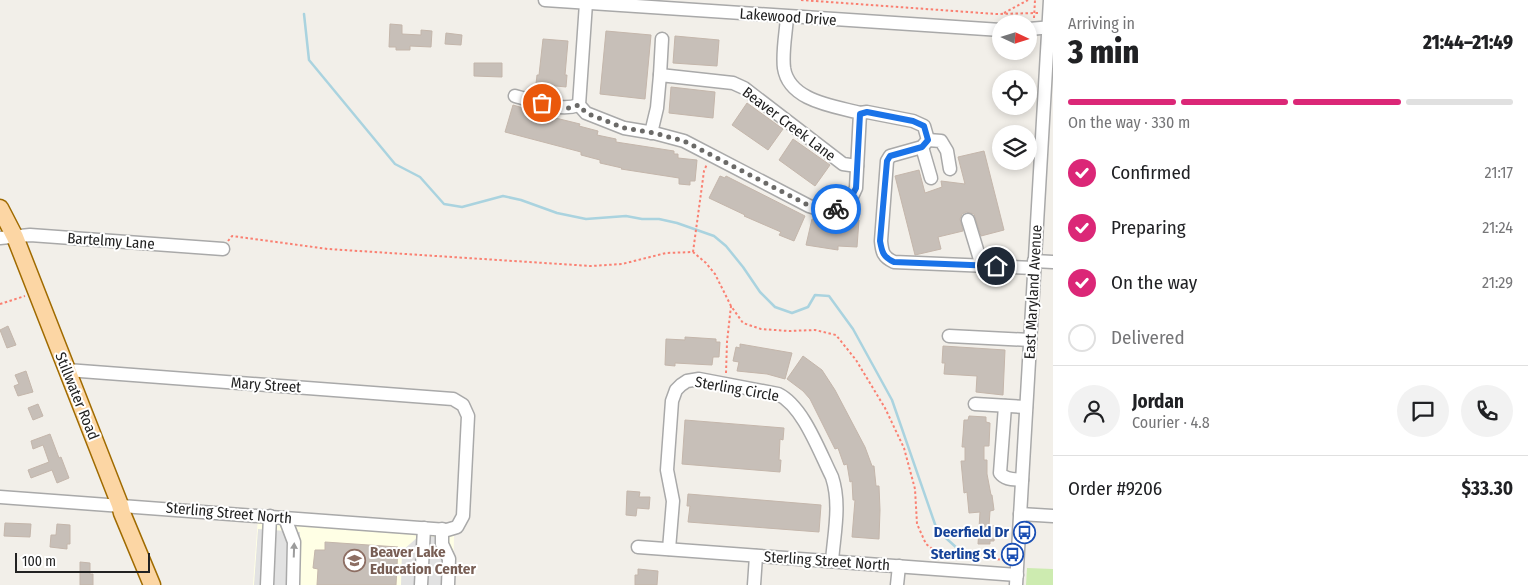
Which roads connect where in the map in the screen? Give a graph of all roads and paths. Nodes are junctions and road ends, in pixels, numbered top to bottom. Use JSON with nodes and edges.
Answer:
{"nodes":[{"id":1,"x":545,"y":0,"type":"edge"},
{"id":2,"x":801,"y":0,"type":"edge"},
{"id":3,"x":1028,"y":0,"type":"edge"},
{"id":4,"x":1035,"y":0,"type":"edge"},
{"id":5,"x":1050,"y":0,"type":"edge"},
{"id":6,"x":586,"y":3,"type":"junction"},
{"id":7,"x":1002,"y":14,"type":"junction"},
{"id":8,"x":787,"y":17,"type":"junction"},
{"id":9,"x":1051,"y":27,"type":"edge"},
{"id":10,"x":1038,"y":28,"type":"edge"},
{"id":11,"x":992,"y":29,"type":"edge"},
{"id":12,"x":662,"y":39,"type":"dead end"},
{"id":13,"x":660,"y":75,"type":"junction"},
{"id":14,"x":515,"y":96,"type":"dead end"},
{"id":15,"x":579,"y":105,"type":"junction"},
{"id":16,"x":860,"y":114,"type":"junction"},
{"id":17,"x":651,"y":133,"type":"junction"},
{"id":18,"x":925,"y":144,"type":"junction"},
{"id":19,"x":710,"y":154,"type":"junction"},
{"id":20,"x":857,"y":166,"type":"junction"},
{"id":21,"x":950,"y":169,"type":"dead end"},
{"id":22,"x":932,"y":178,"type":"dead end"},
{"id":23,"x":0,"y":208,"type":"edge"},
{"id":24,"x":968,"y":220,"type":"dead end"},
{"id":25,"x":7,"y":237,"type":"edge"},
{"id":26,"x":223,"y":248,"type":"joint"},
{"id":27,"x":693,"y":252,"type":"junction"},
{"id":28,"x":1053,"y":262,"type":"edge"},
{"id":29,"x":1034,"y":265,"type":"junction"},
{"id":30,"x":982,"y":266,"type":"junction"},
{"id":31,"x":25,"y":296,"type":"dead end"},
{"id":32,"x":0,"y":304,"type":"edge"},
{"id":33,"x":731,"y":306,"type":"junction"},
{"id":34,"x":949,"y":336,"type":"dead end"},
{"id":35,"x":1030,"y":340,"type":"junction"},
{"id":36,"x":67,"y":370,"type":"junction"},
{"id":37,"x":727,"y":384,"type":"junction"},
{"id":38,"x":975,"y":404,"type":"dead end"},
{"id":39,"x":1005,"y":406,"type":"junction"},
{"id":40,"x":1026,"y":406,"type":"junction"},
{"id":41,"x":1022,"y":480,"type":"junction"},
{"id":42,"x":0,"y":497,"type":"edge"},
{"id":43,"x":120,"y":504,"type":"junction"},
{"id":44,"x":1020,"y":514,"type":"junction"},
{"id":45,"x":270,"y":516,"type":"junction"},
{"id":46,"x":1053,"y":516,"type":"edge"},
{"id":47,"x":285,"y":518,"type":"junction"},
{"id":48,"x":457,"y":527,"type":"joint"},
{"id":49,"x":424,"y":528,"type":"junction"},
{"id":50,"x":442,"y":529,"type":"junction"},
{"id":51,"x":638,"y":547,"type":"dead end"},
{"id":52,"x":669,"y":549,"type":"junction"},
{"id":53,"x":756,"y":556,"type":"junction"},
{"id":54,"x":1018,"y":560,"type":"junction"},
{"id":55,"x":832,"y":561,"type":"junction"},
{"id":56,"x":899,"y":566,"type":"junction"},
{"id":57,"x":1016,"y":580,"type":"edge"},
{"id":58,"x":152,"y":585,"type":"edge"},
{"id":59,"x":267,"y":585,"type":"edge"},
{"id":60,"x":293,"y":585,"type":"edge"},
{"id":61,"x":421,"y":585,"type":"edge"},
{"id":62,"x":448,"y":585,"type":"edge"},
{"id":63,"x":754,"y":585,"type":"edge"},
{"id":64,"x":897,"y":585,"type":"edge"}],
"edges":[{"from":1,"to":6,"type":"street","name":"Lakewood Drive"},
{"from":2,"to":7,"type":"path"},
{"from":3,"to":7,"type":"path"},
{"from":4,"to":7,"type":"path"},
{"from":5,"to":9,"type":"street","name":"East Maryland Avenue"},
{"from":6,"to":8,"type":"street","name":"Lakewood Drive"},
{"from":6,"to":15,"type":"street"},
{"from":8,"to":11,"type":"street","name":"Lakewood Drive"},
{"from":8,"to":16,"type":"street"},
{"from":9,"to":10,"type":"street"},
{"from":9,"to":29,"type":"street","name":"East Maryland Avenue"},
{"from":12,"to":13,"type":"street"},
{"from":13,"to":17,"type":"street"},
{"from":13,"to":20,"type":"street","name":"Beaver Creek Lane"},
{"from":14,"to":15,"type":"street"},
{"from":15,"to":17,"type":"street"},
{"from":16,"to":18,"type":"street"},
{"from":16,"to":20,"type":"street"},
{"from":17,"to":19,"type":"street"},
{"from":18,"to":21,"type":"street"},
{"from":18,"to":22,"type":"street"},
{"from":18,"to":30,"type":"street"},
{"from":19,"to":20,"type":"street"},
{"from":19,"to":27,"type":"path"},
{"from":23,"to":25,"type":"main road","name":"Stillwater Road"},
{"from":24,"to":30,"type":"street"},
{"from":25,"to":26,"type":"street","name":"Bartelmy Lane"},
{"from":25,"to":36,"type":"main road","name":"Stillwater Road"},
{"from":26,"to":27,"type":"path"},
{"from":27,"to":33,"type":"path"},
{"from":28,"to":29,"type":"street"},
{"from":29,"to":30,"type":"street"},
{"from":29,"to":35,"type":"street","name":"East Maryland Avenue"},
{"from":31,"to":32,"type":"path"},
{"from":33,"to":37,"type":"path"},
{"from":33,"to":54,"type":"path"},
{"from":34,"to":35,"type":"street"},
{"from":35,"to":40,"type":"street","name":"East Maryland Avenue"},
{"from":36,"to":43,"type":"main road","name":"Stillwater Road"},
{"from":36,"to":48,"type":"street","name":"Mary Street"},
{"from":37,"to":52,"type":"street","name":"Sterling Circle"},
{"from":37,"to":55,"type":"street","name":"Sterling Circle"},
{"from":38,"to":39,"type":"street"},
{"from":39,"to":40,"type":"street"},
{"from":39,"to":41,"type":"street"},
{"from":40,"to":41,"type":"street","name":"East Maryland Avenue"},
{"from":41,"to":44,"type":"street","name":"East Maryland Avenue"},
{"from":42,"to":43,"type":"street","name":"Sterling Street North"},
{"from":43,"to":45,"type":"street","name":"Sterling Street North"},
{"from":43,"to":58,"type":"main road","name":"Stillwater Road"},
{"from":44,"to":46,"type":"street"},
{"from":44,"to":54,"type":"street","name":"East Maryland Avenue"},
{"from":45,"to":47,"type":"street","name":"Sterling Street North"},
{"from":45,"to":59,"type":"street"},
{"from":47,"to":49,"type":"street","name":"Sterling Street North"},
{"from":60,"to":47,"type":"street","one_way":true},
{"from":48,"to":50,"type":"street","name":"Sterling Street North"},
{"from":49,"to":50,"type":"street","name":"Sterling Street North"},
{"from":49,"to":61,"type":"street"},
{"from":50,"to":62,"type":"street"},
{"from":51,"to":52,"type":"street","name":"Sterling Street North"},
{"from":52,"to":53,"type":"street","name":"Sterling Street North"},
{"from":53,"to":55,"type":"street","name":"Sterling Street North"},
{"from":53,"to":63,"type":"street"},
{"from":54,"to":57,"type":"street","name":"East Maryland Avenue"},
{"from":55,"to":56,"type":"street","name":"Sterling Street North"},
{"from":56,"to":57,"type":"street","name":"Sterling Street North"},
{"from":56,"to":64,"type":"street"}]}
